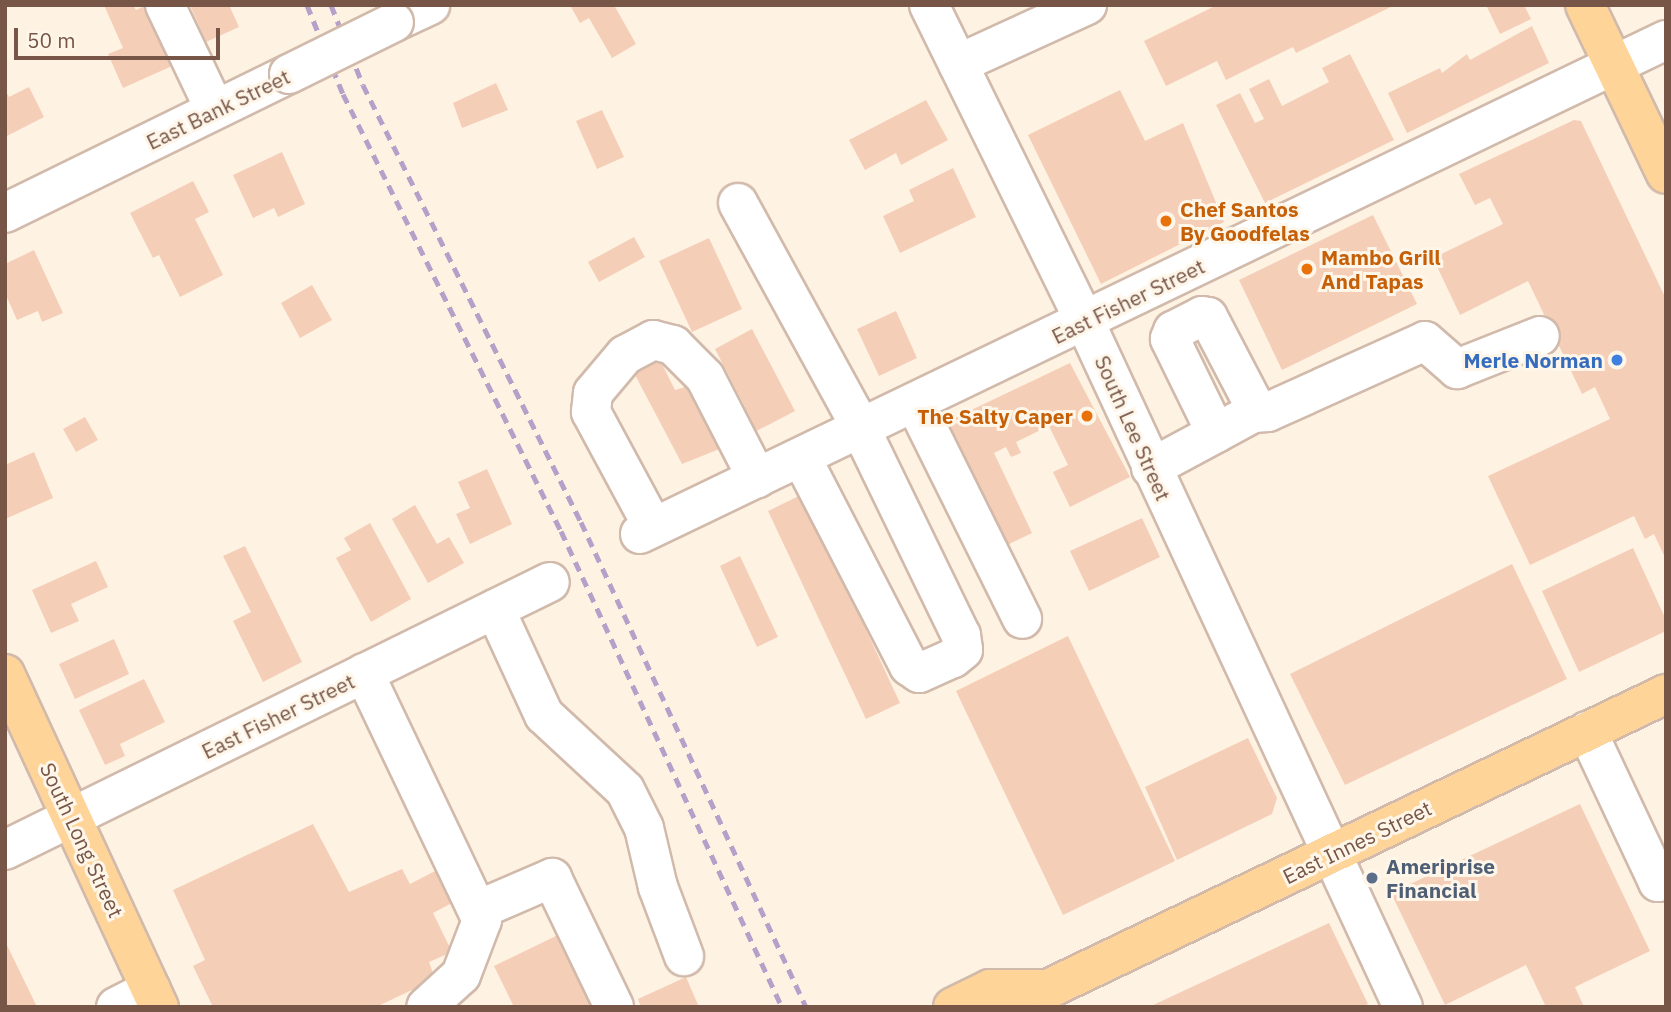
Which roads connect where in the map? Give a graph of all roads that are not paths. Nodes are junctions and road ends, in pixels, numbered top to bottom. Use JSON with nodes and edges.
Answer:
{"nodes":[{"id":1,"x":164,"y":5,"type":"edge"},
{"id":2,"x":430,"y":5,"type":"edge"},
{"id":3,"x":929,"y":5,"type":"edge"},
{"id":4,"x":1087,"y":5,"type":"edge"},
{"id":5,"x":1585,"y":5,"type":"edge"},
{"id":6,"x":1666,"y":40,"type":"edge"},
{"id":7,"x":958,"y":64,"type":"junction"},
{"id":8,"x":1614,"y":66,"type":"junction"},
{"id":9,"x":215,"y":110,"type":"junction"},
{"id":10,"x":1666,"y":174,"type":"edge"},
{"id":11,"x":738,"y":203,"type":"dead end"},
{"id":12,"x":5,"y":213,"type":"edge"},
{"id":13,"x":1084,"y":322,"type":"junction"},
{"id":14,"x":1540,"y":336,"type":"dead end"},
{"id":15,"x":915,"y":403,"type":"junction"},
{"id":16,"x":1253,"y":413,"type":"junction"},
{"id":17,"x":861,"y":429,"type":"junction"},
{"id":18,"x":1216,"y":433,"type":"junction"},
{"id":19,"x":801,"y":457,"type":"junction"},
{"id":20,"x":1150,"y":468,"type":"junction"},
{"id":21,"x":757,"y":478,"type":"junction"},
{"id":22,"x":550,"y":582,"type":"dead end"},
{"id":23,"x":495,"y":609,"type":"junction"},
{"id":24,"x":1022,"y":619,"type":"dead end"},
{"id":25,"x":364,"y":673,"type":"junction"},
{"id":26,"x":5,"y":674,"type":"edge"},
{"id":27,"x":1666,"y":694,"type":"edge"},
{"id":28,"x":1587,"y":731,"type":"junction"},
{"id":29,"x":72,"y":817,"type":"junction"},
{"id":30,"x":5,"y":850,"type":"edge"},
{"id":31,"x":1330,"y":854,"type":"junction"},
{"id":32,"x":1663,"y":886,"type":"edge"},
{"id":33,"x":478,"y":911,"type":"junction"},
{"id":34,"x":684,"y":956,"type":"dead end"},
{"id":35,"x":155,"y":998,"type":"edge"},
{"id":36,"x":1045,"y":1001,"type":"edge"},
{"id":37,"x":116,"y":1007,"type":"edge"},
{"id":38,"x":426,"y":1007,"type":"edge"},
{"id":39,"x":614,"y":1007,"type":"edge"},
{"id":40,"x":953,"y":1007,"type":"edge"},
{"id":41,"x":1403,"y":1007,"type":"edge"}],
"edges":[{"from":1,"to":9,"type":"street"},
{"from":2,"to":9,"type":"street","name":"East Bank Street","bridge":true},
{"from":3,"to":7,"type":"street","name":"South Lee Street"},
{"from":4,"to":7,"type":"street"},
{"from":5,"to":8,"type":"main road"},
{"from":6,"to":8,"type":"street","name":"East Fisher Street"},
{"from":7,"to":13,"type":"street","name":"South Lee Street"},
{"from":8,"to":10,"type":"main road"},
{"from":8,"to":13,"type":"street","name":"East Fisher Street"},
{"from":9,"to":12,"type":"street","name":"East Bank Street"},
{"from":11,"to":17,"type":"street"},
{"from":13,"to":15,"type":"street","name":"East Fisher Street"},
{"from":13,"to":20,"type":"street","name":"South Lee Street"},
{"from":14,"to":16,"type":"street"},
{"from":15,"to":17,"type":"street","name":"East Fisher Street"},
{"from":15,"to":24,"type":"street"},
{"from":16,"to":18,"type":"street"},
{"from":16,"to":18,"type":"street"},
{"from":17,"to":19,"type":"street","name":"East Fisher Street"},
{"from":17,"to":19,"type":"street"},
{"from":18,"to":20,"type":"street"},
{"from":19,"to":21,"type":"street","name":"East Fisher Street"},
{"from":20,"to":31,"type":"street","name":"South Lee Street"},
{"from":21,"to":21,"type":"street","name":"East Fisher Street"},
{"from":22,"to":23,"type":"street","name":"East Fisher Street"},
{"from":23,"to":25,"type":"street","name":"East Fisher Street"},
{"from":23,"to":34,"type":"street"},
{"from":25,"to":29,"type":"street","name":"East Fisher Street"},
{"from":25,"to":33,"type":"street"},
{"from":26,"to":29,"type":"main road","name":"South Long Street"},
{"from":27,"to":28,"type":"main road","name":"East Innes Street"},
{"from":28,"to":31,"type":"main road","name":"East Innes Street"},
{"from":28,"to":32,"type":"street"},
{"from":29,"to":30,"type":"street","name":"East Fisher Street"},
{"from":29,"to":35,"type":"main road","name":"South Long Street"},
{"from":31,"to":36,"type":"main road","name":"East Innes Street"},
{"from":31,"to":41,"type":"street","name":"South Lee Street"},
{"from":33,"to":38,"type":"street"},
{"from":33,"to":39,"type":"street"},
{"from":35,"to":37,"type":"street"},
{"from":36,"to":40,"type":"main road","name":"East Innes Street"}]}
